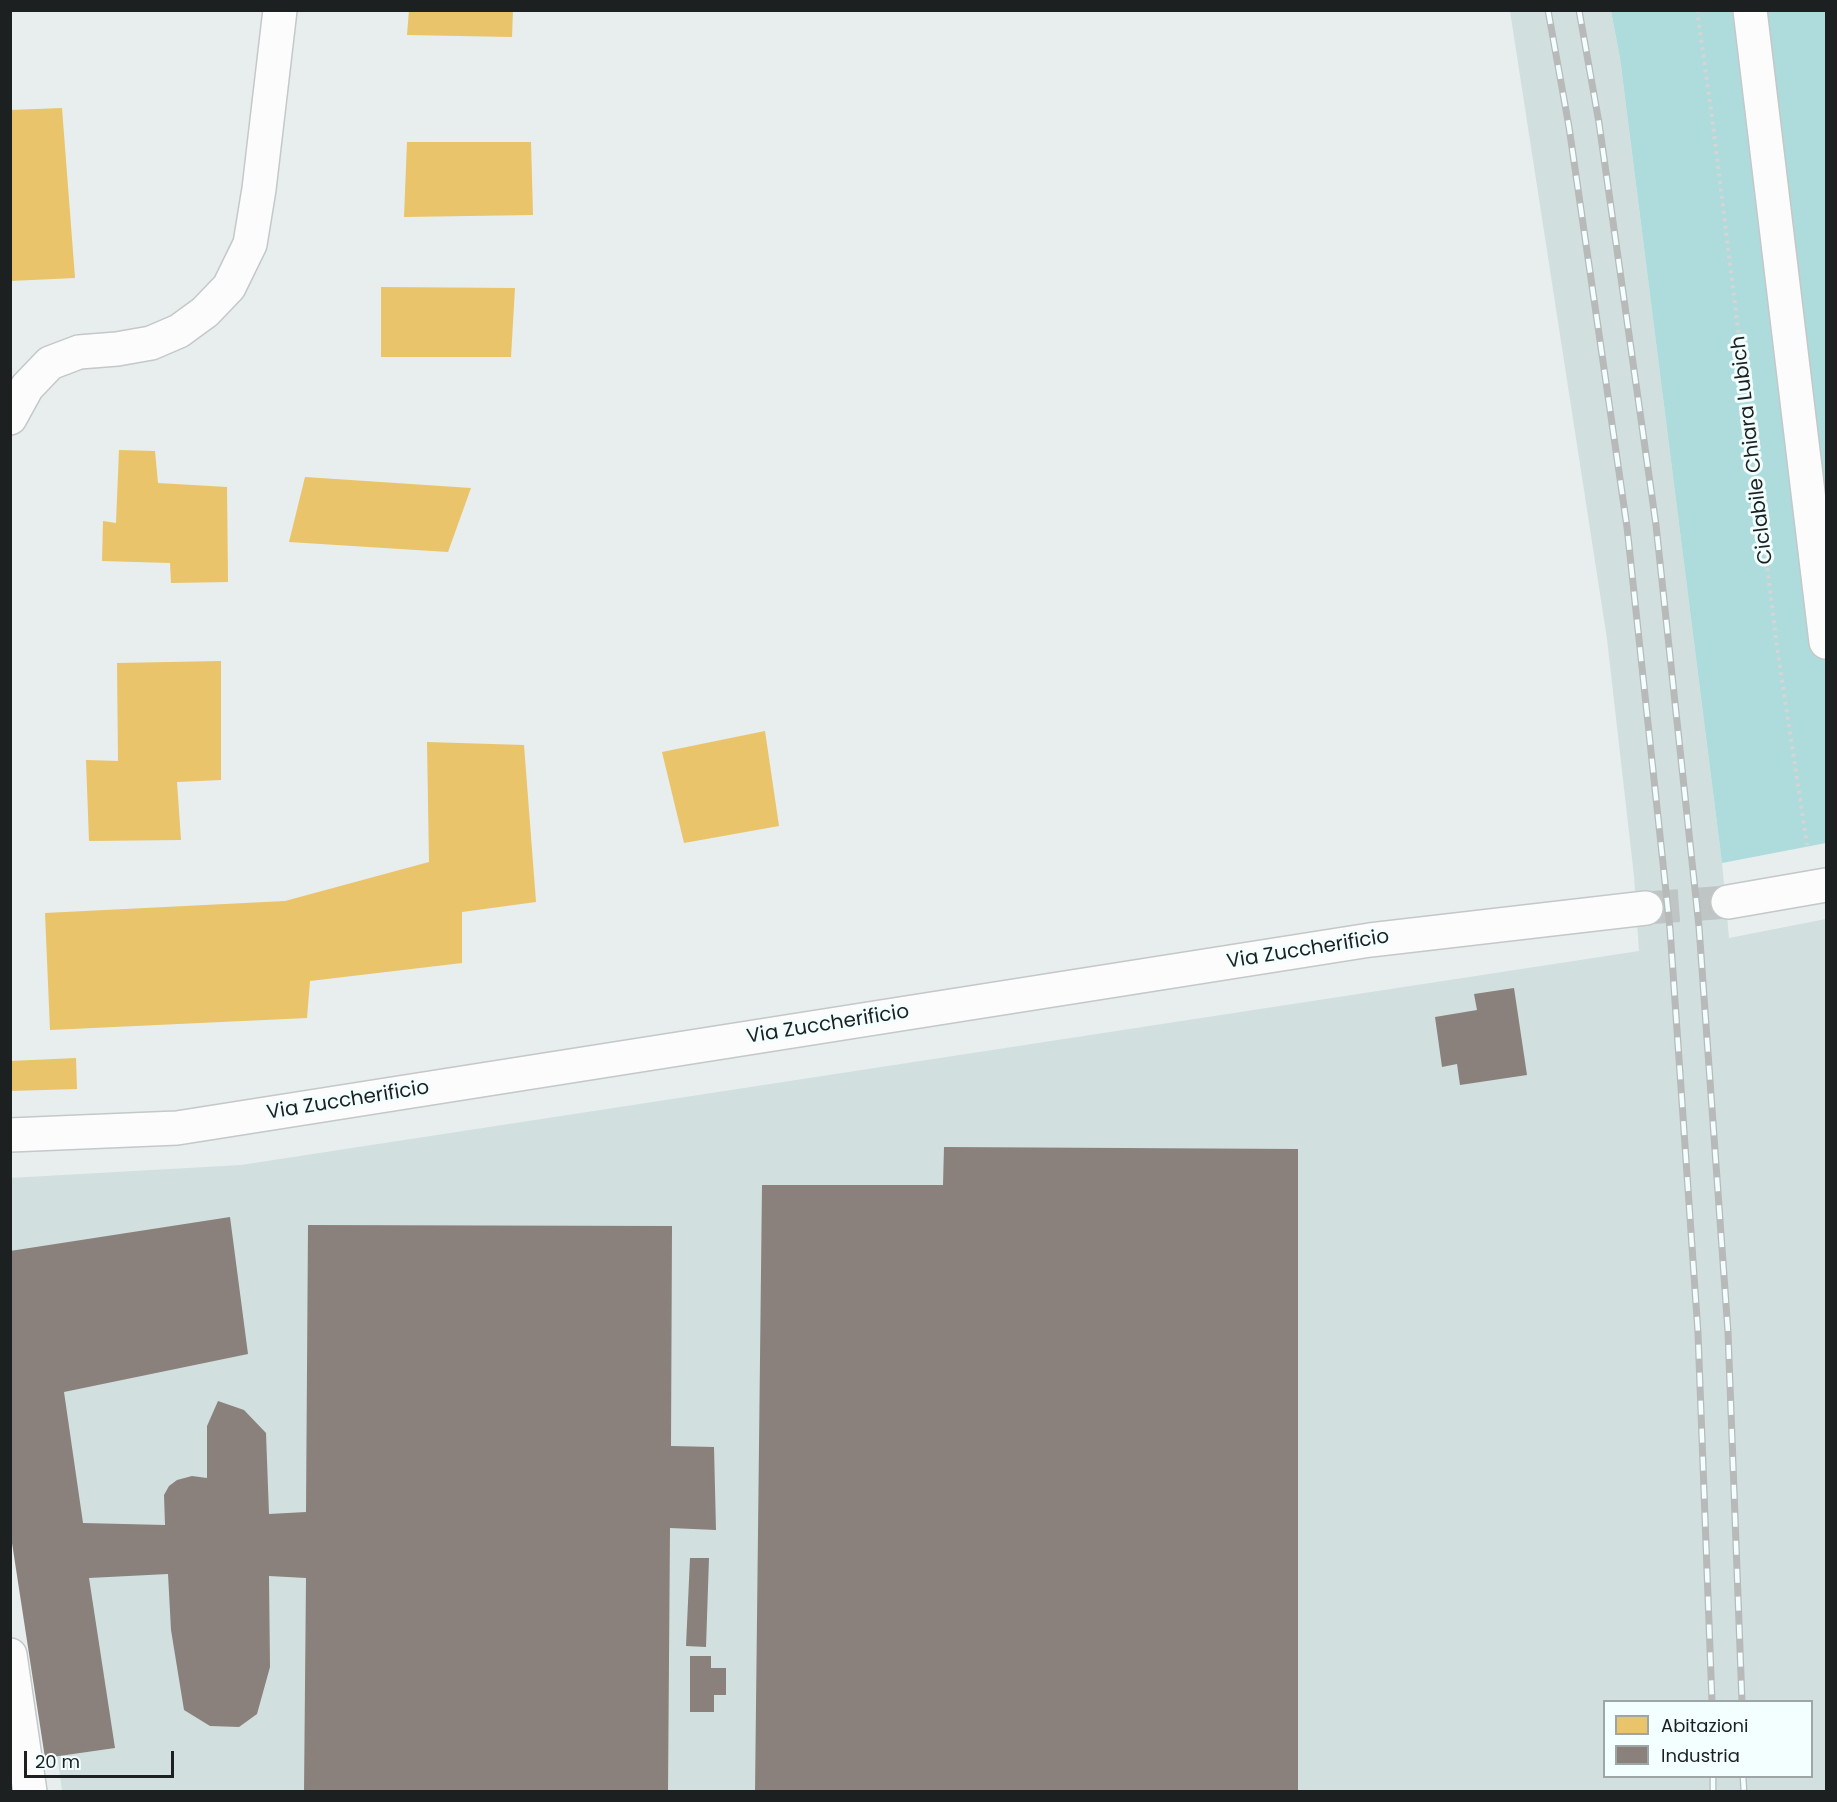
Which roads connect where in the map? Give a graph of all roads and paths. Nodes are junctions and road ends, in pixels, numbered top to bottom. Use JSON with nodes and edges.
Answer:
{"nodes":[{"id":1,"x":280,"y":10,"type":"edge"},
{"id":2,"x":1697,"y":10,"type":"edge"},
{"id":3,"x":1750,"y":10,"type":"edge"},
{"id":4,"x":10,"y":418,"type":"edge"},
{"id":5,"x":1827,"y":642,"type":"edge"},
{"id":6,"x":1824,"y":886,"type":"edge"},
{"id":7,"x":1728,"y":902,"type":"tunnel mouth"},
{"id":8,"x":1646,"y":908,"type":"tunnel mouth"},
{"id":9,"x":10,"y":1135,"type":"edge"},
{"id":10,"x":10,"y":1654,"type":"edge"},
{"id":11,"x":11,"y":1659,"type":"edge"},
{"id":12,"x":30,"y":1791,"type":"edge"}],
"edges":[{"from":1,"to":4,"type":"street"},
{"from":2,"to":6,"type":"path","name":"Ciclabile Chiara Lubich"},
{"from":3,"to":5,"type":"street"},
{"from":6,"to":7,"type":"street"},
{"from":8,"to":9,"type":"street","name":"Via Zuccherificio"},
{"from":10,"to":11,"type":"street"},
{"from":11,"to":12,"type":"street"}]}
